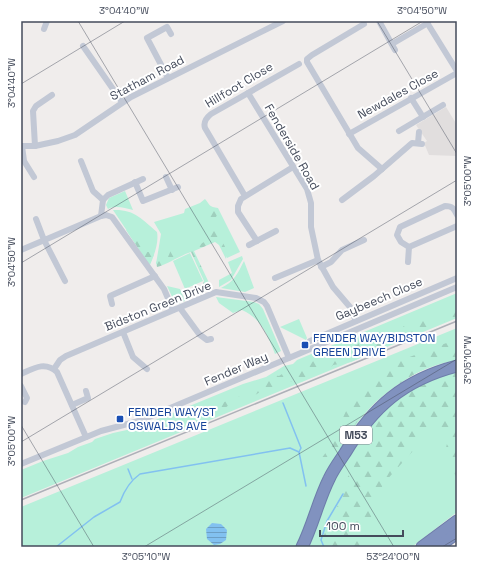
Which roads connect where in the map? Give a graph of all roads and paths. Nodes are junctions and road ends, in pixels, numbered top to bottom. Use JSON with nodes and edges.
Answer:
{"nodes":[{"id":1,"x":47,"y":21,"type":"edge"},
{"id":2,"x":282,"y":21,"type":"edge"},
{"id":3,"x":379,"y":21,"type":"edge"},
{"id":4,"x":427,"y":22,"type":"edge"},
{"id":5,"x":274,"y":23,"type":"edge"},
{"id":6,"x":364,"y":24,"type":"dead end"},
{"id":7,"x":44,"y":29,"type":"dead end"},
{"id":8,"x":171,"y":34,"type":"dead end"},
{"id":9,"x":83,"y":46,"type":"dead end"},
{"id":10,"x":298,"y":64,"type":"dead end"},
{"id":11,"x":457,"y":72,"type":"edge"},
{"id":12,"x":168,"y":78,"type":"junction"},
{"id":13,"x":248,"y":93,"type":"junction"},
{"id":14,"x":52,"y":95,"type":"dead end"},
{"id":15,"x":411,"y":98,"type":"junction"},
{"id":16,"x":122,"y":102,"type":"junction"},
{"id":17,"x":443,"y":105,"type":"dead end"},
{"id":18,"x":423,"y":117,"type":"junction"},
{"id":19,"x":399,"y":131,"type":"dead end"},
{"id":20,"x":419,"y":132,"type":"dead end"},
{"id":21,"x":349,"y":134,"type":"junction"},
{"id":22,"x":21,"y":146,"type":"edge"},
{"id":23,"x":35,"y":146,"type":"junction"},
{"id":24,"x":81,"y":161,"type":"dead end"},
{"id":25,"x":292,"y":167,"type":"junction"},
{"id":26,"x":382,"y":168,"type":"junction"},
{"id":27,"x":34,"y":177,"type":"dead end"},
{"id":28,"x":166,"y":177,"type":"dead end"},
{"id":29,"x":143,"y":179,"type":"dead end"},
{"id":30,"x":135,"y":182,"type":"junction"},
{"id":31,"x":245,"y":196,"type":"junction"},
{"id":32,"x":103,"y":200,"type":"junction"},
{"id":33,"x":342,"y":200,"type":"dead end"},
{"id":34,"x":456,"y":208,"type":"edge"},
{"id":35,"x":457,"y":215,"type":"edge"},
{"id":36,"x":101,"y":216,"type":"junction"},
{"id":37,"x":36,"y":219,"type":"dead end"},
{"id":38,"x":457,"y":226,"type":"edge"},
{"id":39,"x":276,"y":231,"type":"dead end"},
{"id":40,"x":44,"y":240,"type":"junction"},
{"id":41,"x":364,"y":240,"type":"dead end"},
{"id":42,"x":257,"y":241,"type":"junction"},
{"id":43,"x":249,"y":246,"type":"dead end"},
{"id":44,"x":409,"y":247,"type":"junction"},
{"id":45,"x":21,"y":250,"type":"edge"},
{"id":46,"x":318,"y":260,"type":"junction"},
{"id":47,"x":408,"y":262,"type":"dead end"},
{"id":48,"x":321,"y":267,"type":"junction"},
{"id":49,"x":155,"y":276,"type":"junction"},
{"id":50,"x":276,"y":278,"type":"dead end"},
{"id":51,"x":457,"y":278,"type":"edge"},
{"id":52,"x":64,"y":281,"type":"dead end"},
{"id":53,"x":457,"y":287,"type":"edge"},
{"id":54,"x":112,"y":304,"type":"dead end"},
{"id":55,"x":180,"y":308,"type":"junction"},
{"id":56,"x":173,"y":310,"type":"junction"},
{"id":57,"x":356,"y":321,"type":"junction"},
{"id":58,"x":123,"y":332,"type":"junction"},
{"id":59,"x":330,"y":333,"type":"junction"},
{"id":60,"x":211,"y":339,"type":"dead end"},
{"id":61,"x":333,"y":340,"type":"junction"},
{"id":62,"x":310,"y":341,"type":"dead end"},
{"id":63,"x":289,"y":358,"type":"junction"},
{"id":64,"x":457,"y":366,"type":"edge"},
{"id":65,"x":54,"y":369,"type":"junction"},
{"id":66,"x":147,"y":369,"type":"dead end"},
{"id":67,"x":21,"y":374,"type":"edge"},
{"id":68,"x":21,"y":386,"type":"edge"},
{"id":69,"x":86,"y":391,"type":"dead end"},
{"id":70,"x":25,"y":402,"type":"dead end"},
{"id":71,"x":72,"y":405,"type":"junction"},
{"id":72,"x":86,"y":437,"type":"junction"},
{"id":73,"x":21,"y":464,"type":"edge"},
{"id":74,"x":457,"y":521,"type":"edge"},
{"id":75,"x":457,"y":533,"type":"edge"},
{"id":76,"x":302,"y":547,"type":"edge"},
{"id":77,"x":422,"y":547,"type":"edge"},
{"id":78,"x":438,"y":547,"type":"edge"}],
"edges":[{"from":1,"to":7,"type":"street"},
{"from":2,"to":5,"type":"street","name":"Statham Road"},
{"from":3,"to":4,"type":"street"},
{"from":4,"to":11,"type":"street"},
{"from":5,"to":12,"type":"street","name":"Statham Road"},
{"from":6,"to":21,"type":"street","name":"Newdales Close"},
{"from":8,"to":12,"type":"street"},
{"from":9,"to":16,"type":"street"},
{"from":10,"to":13,"type":"street","name":"Hillfoot Close"},
{"from":11,"to":15,"type":"street","name":"Newdales Close"},
{"from":12,"to":16,"type":"street","name":"Statham Road"},
{"from":13,"to":25,"type":"street","name":"Fenderside Road"},
{"from":13,"to":31,"type":"street","name":"Hillfoot Close"},
{"from":14,"to":23,"type":"street"},
{"from":15,"to":18,"type":"street"},
{"from":15,"to":21,"type":"street","name":"Newdales Close"},
{"from":16,"to":23,"type":"street","name":"Statham Road"},
{"from":17,"to":18,"type":"street"},
{"from":18,"to":19,"type":"street"},
{"from":20,"to":26,"type":"street"},
{"from":21,"to":26,"type":"street","name":"Newdales Close"},
{"from":22,"to":23,"type":"street","name":"Statham Road"},
{"from":22,"to":27,"type":"street"},
{"from":24,"to":32,"type":"street"},
{"from":25,"to":31,"type":"street"},
{"from":25,"to":46,"type":"street","name":"Fenderside Road"},
{"from":26,"to":33,"type":"street"},
{"from":28,"to":30,"type":"street"},
{"from":29,"to":30,"type":"street"},
{"from":30,"to":32,"type":"street"},
{"from":31,"to":42,"type":"street"},
{"from":32,"to":36,"type":"street"},
{"from":34,"to":35,"type":"street"},
{"from":34,"to":44,"type":"street"},
{"from":36,"to":40,"type":"street"},
{"from":36,"to":49,"type":"street"},
{"from":37,"to":40,"type":"street"},
{"from":38,"to":44,"type":"street"},
{"from":39,"to":42,"type":"street"},
{"from":40,"to":45,"type":"street"},
{"from":40,"to":52,"type":"street"},
{"from":41,"to":48,"type":"street"},
{"from":42,"to":43,"type":"street"},
{"from":44,"to":47,"type":"street"},
{"from":46,"to":48,"type":"street","name":"Fenderside Road"},
{"from":46,"to":50,"type":"street"},
{"from":48,"to":57,"type":"street","name":"Fenderside Road"},
{"from":49,"to":54,"type":"street"},
{"from":49,"to":56,"type":"street"},
{"from":51,"to":57,"type":"street","name":"Gaybeech Close"},
{"from":53,"to":61,"type":"street","name":"Fender Way"},
{"from":55,"to":56,"type":"street","name":"Bidston Green Drive"},
{"from":55,"to":60,"type":"street"},
{"from":55,"to":63,"type":"street","name":"Bidston Green Drive"},
{"from":56,"to":58,"type":"street","name":"Bidston Green Drive"},
{"from":57,"to":59,"type":"street","name":"Gaybeech Close"},
{"from":58,"to":65,"type":"street","name":"Bidston Green Drive"},
{"from":58,"to":66,"type":"street"},
{"from":59,"to":61,"type":"street"},
{"from":59,"to":62,"type":"street","name":"Gaybeech Close"},
{"from":61,"to":63,"type":"street","name":"Fender Way"},
{"from":63,"to":72,"type":"street","name":"Fender Way"},
{"from":64,"to":76,"type":"highway","number":"M53"},
{"from":65,"to":67,"type":"street"},
{"from":65,"to":71,"type":"street"},
{"from":68,"to":70,"type":"street"},
{"from":69,"to":71,"type":"street"},
{"from":71,"to":72,"type":"street"},
{"from":72,"to":73,"type":"street","name":"Fender Way"},
{"from":74,"to":77,"type":"highway"},
{"from":75,"to":78,"type":"highway"}]}
